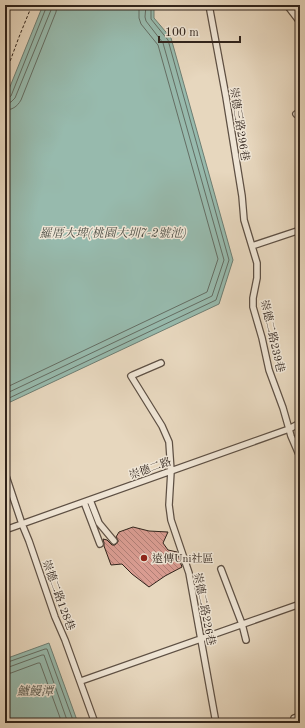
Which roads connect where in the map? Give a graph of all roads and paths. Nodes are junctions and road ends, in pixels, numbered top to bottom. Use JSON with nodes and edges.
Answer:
{"nodes":[{"id":1,"x":32,"y":5,"type":"edge"},
{"id":2,"x":209,"y":5,"type":"edge"},
{"id":3,"x":287,"y":5,"type":"edge"},
{"id":4,"x":300,"y":22,"type":"edge"},
{"id":5,"x":5,"y":75,"type":"edge"},
{"id":6,"x":300,"y":230,"type":"edge"},
{"id":7,"x":252,"y":246,"type":"junction"},
{"id":8,"x":161,"y":363,"type":"dead end"},
{"id":9,"x":300,"y":423,"type":"edge"},
{"id":10,"x":290,"y":429,"type":"junction"},
{"id":11,"x":300,"y":458,"type":"edge"},
{"id":12,"x":171,"y":471,"type":"junction"},
{"id":13,"x":5,"y":473,"type":"edge"},
{"id":14,"x":87,"y":501,"type":"junction"},
{"id":15,"x":22,"y":524,"type":"junction"},
{"id":16,"x":5,"y":530,"type":"edge"},
{"id":17,"x":114,"y":541,"type":"dead end"},
{"id":18,"x":100,"y":544,"type":"dead end"},
{"id":19,"x":221,"y":569,"type":"dead end"},
{"id":20,"x":300,"y":604,"type":"edge"},
{"id":21,"x":242,"y":624,"type":"junction"},
{"id":22,"x":201,"y":639,"type":"junction"},
{"id":23,"x":246,"y":640,"type":"dead end"},
{"id":24,"x":81,"y":681,"type":"junction"},
{"id":25,"x":300,"y":716,"type":"edge"},
{"id":26,"x":95,"y":723,"type":"edge"},
{"id":27,"x":216,"y":723,"type":"edge"},
{"id":28,"x":293,"y":723,"type":"edge"}],
"edges":[{"from":1,"to":5,"type":"path"},
{"from":2,"to":7,"type":"street","name":"崇德三路296巷"},
{"from":3,"to":4,"type":"street"},
{"from":6,"to":7,"type":"street"},
{"from":7,"to":10,"type":"street","name":"崇德二路239巷"},
{"from":8,"to":12,"type":"street","name":"崇德二路226巷"},
{"from":9,"to":10,"type":"street","name":"崇德二路"},
{"from":10,"to":11,"type":"street","name":"崇德二路239巷"},
{"from":10,"to":12,"type":"street","name":"崇德二路"},
{"from":12,"to":14,"type":"street","name":"崇德二路"},
{"from":12,"to":22,"type":"street","name":"崇德二路226巷"},
{"from":13,"to":15,"type":"street","name":"崇德二路128巷"},
{"from":14,"to":15,"type":"street","name":"崇德二路"},
{"from":14,"to":17,"type":"street"},
{"from":14,"to":18,"type":"street"},
{"from":15,"to":16,"type":"street","name":"崇德二路"},
{"from":15,"to":24,"type":"street","name":"崇德二路128巷"},
{"from":19,"to":21,"type":"street"},
{"from":20,"to":21,"type":"street"},
{"from":21,"to":22,"type":"street"},
{"from":21,"to":23,"type":"street"},
{"from":22,"to":24,"type":"street"},
{"from":22,"to":27,"type":"street","name":"崇德二路226巷"},
{"from":24,"to":26,"type":"street","name":"崇德二路128巷"},
{"from":25,"to":28,"type":"street"}]}
